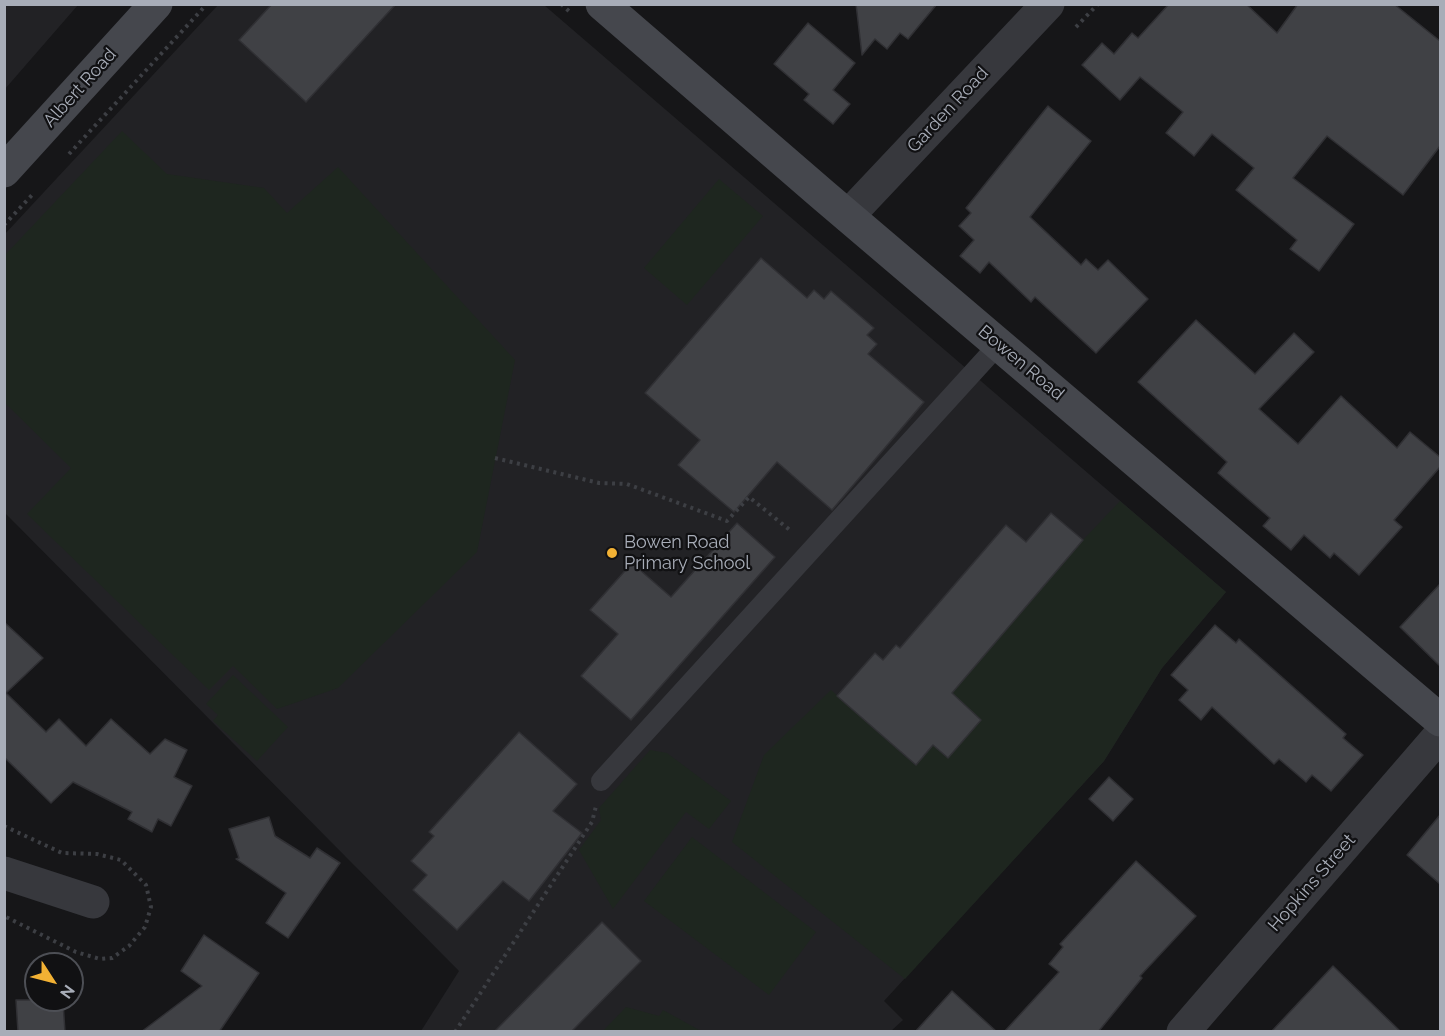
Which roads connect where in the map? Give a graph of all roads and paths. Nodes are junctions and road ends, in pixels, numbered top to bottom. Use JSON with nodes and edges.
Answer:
{"nodes":[{"id":1,"x":156,"y":4,"type":"edge"},
{"id":2,"x":207,"y":4,"type":"edge"},
{"id":3,"x":602,"y":4,"type":"edge"},
{"id":4,"x":1048,"y":4,"type":"edge"},
{"id":5,"x":69,"y":154,"type":"dead end"},
{"id":6,"x":4,"y":171,"type":"edge"},
{"id":7,"x":37,"y":190,"type":"dead end"},
{"id":8,"x":848,"y":216,"type":"junction"},
{"id":9,"x":4,"y":225,"type":"edge"},
{"id":10,"x":999,"y":344,"type":"junction"},
{"id":11,"x":495,"y":458,"type":"dead end"},
{"id":12,"x":812,"y":549,"type":"junction"},
{"id":13,"x":1440,"y":720,"type":"edge"},
{"id":14,"x":1440,"y":735,"type":"edge"},
{"id":15,"x":601,"y":781,"type":"joint"},
{"id":16,"x":4,"y":873,"type":"edge"},
{"id":17,"x":93,"y":902,"type":"dead end"},
{"id":18,"x":456,"y":1032,"type":"edge"},
{"id":19,"x":1183,"y":1032,"type":"edge"}],
"edges":[{"from":1,"to":6,"type":"street","name":"Albert Road"},
{"from":2,"to":5,"type":"path"},
{"from":3,"to":8,"type":"street","name":"Bowen Road"},
{"from":4,"to":8,"type":"street","name":"Garden Road"},
{"from":7,"to":9,"type":"path"},
{"from":8,"to":10,"type":"street","name":"Bowen Road"},
{"from":10,"to":12,"type":"lane"},
{"from":10,"to":13,"type":"street","name":"Bowen Road"},
{"from":11,"to":12,"type":"path"},
{"from":12,"to":15,"type":"lane"},
{"from":14,"to":19,"type":"street","name":"Hopkins Street"},
{"from":15,"to":18,"type":"path"},
{"from":16,"to":17,"type":"street"}]}
